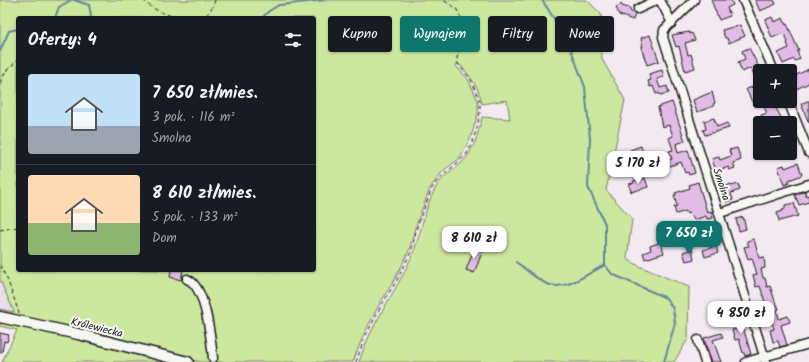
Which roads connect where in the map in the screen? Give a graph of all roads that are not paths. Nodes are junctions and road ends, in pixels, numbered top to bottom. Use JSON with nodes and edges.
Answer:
{"nodes":[{"id":1,"x":659,"y":0,"type":"edge"},
{"id":2,"x":694,"y":0,"type":"edge"},
{"id":3,"x":743,"y":0,"type":"edge"},
{"id":4,"x":638,"y":9,"type":"dead end"},
{"id":5,"x":672,"y":23,"type":"junction"},
{"id":6,"x":771,"y":64,"type":"edge"},
{"id":7,"x":791,"y":108,"type":"edge"},
{"id":8,"x":809,"y":153,"type":"edge"},
{"id":9,"x":809,"y":184,"type":"edge"},
{"id":10,"x":720,"y":214,"type":"junction"},
{"id":11,"x":187,"y":279,"type":"dead end"},
{"id":12,"x":0,"y":316,"type":"edge"},
{"id":13,"x":698,"y":340,"type":"dead end"},
{"id":14,"x":809,"y":344,"type":"edge"},
{"id":15,"x":213,"y":358,"type":"dead end"},
{"id":16,"x":765,"y":359,"type":"edge"},
{"id":17,"x":188,"y":362,"type":"edge"},
{"id":18,"x":705,"y":362,"type":"edge"},
{"id":19,"x":746,"y":362,"type":"edge"}],
"edges":[{"from":1,"to":4,"type":"street"},
{"from":1,"to":5,"type":"street"},
{"from":2,"to":5,"type":"street"},
{"from":3,"to":6,"type":"street"},
{"from":5,"to":10,"type":"street","name":"Smolna"},
{"from":7,"to":8,"type":"street"},
{"from":9,"to":10,"type":"street"},
{"from":10,"to":16,"type":"street","name":"Smolna"},
{"from":11,"to":15,"type":"street"},
{"from":12,"to":17,"type":"main road","name":"Królewiecka"},
{"from":13,"to":18,"type":"street"},
{"from":14,"to":16,"type":"street"},
{"from":16,"to":19,"type":"street"}]}
